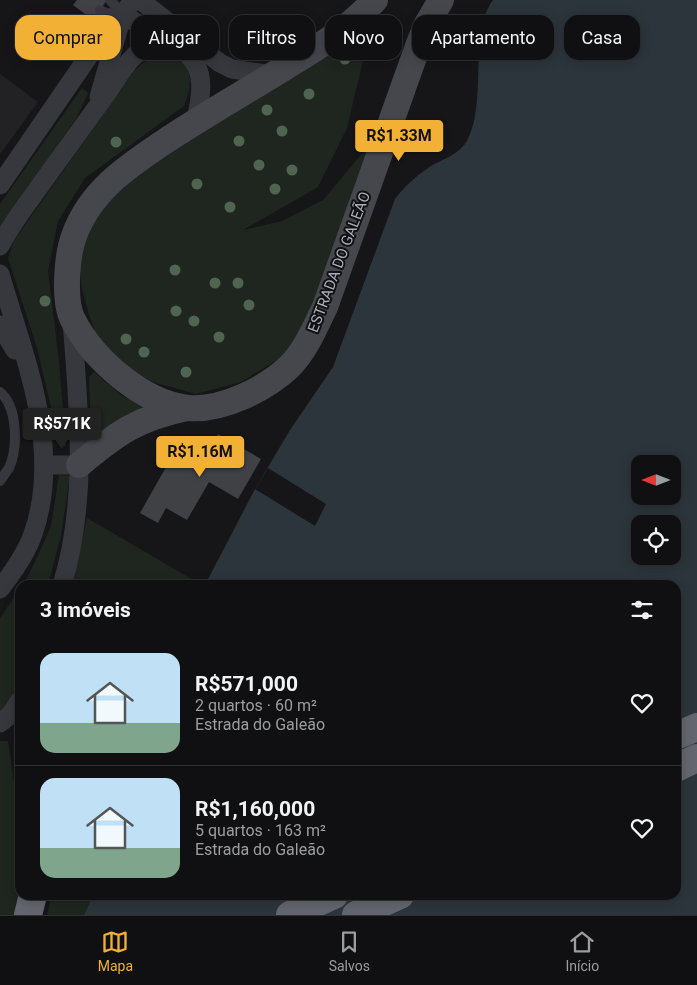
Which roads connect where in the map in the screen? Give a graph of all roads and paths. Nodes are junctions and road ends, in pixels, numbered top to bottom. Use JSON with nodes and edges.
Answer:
{"nodes":[{"id":1,"x":110,"y":0,"type":"edge"},
{"id":2,"x":140,"y":0,"type":"edge"},
{"id":3,"x":375,"y":0,"type":"edge"},
{"id":4,"x":441,"y":0,"type":"edge"},
{"id":5,"x":128,"y":7,"type":"edge"},
{"id":6,"x":100,"y":10,"type":"dead end"},
{"id":7,"x":132,"y":60,"type":"edge"},
{"id":8,"x":193,"y":60,"type":"edge"},
{"id":9,"x":272,"y":76,"type":"junction"},
{"id":10,"x":96,"y":108,"type":"junction"},
{"id":11,"x":196,"y":120,"type":"junction"},
{"id":12,"x":0,"y":185,"type":"edge"},
{"id":13,"x":0,"y":246,"type":"edge"},
{"id":14,"x":0,"y":274,"type":"edge"},
{"id":15,"x":72,"y":318,"type":"junction"},
{"id":16,"x":0,"y":325,"type":"edge"},
{"id":17,"x":29,"y":372,"type":"junction"},
{"id":18,"x":0,"y":392,"type":"edge"},
{"id":19,"x":188,"y":408,"type":"junction"},
{"id":20,"x":44,"y":465,"type":"junction"},
{"id":21,"x":79,"y":465,"type":"junction"},
{"id":22,"x":0,"y":481,"type":"edge"},
{"id":23,"x":63,"y":580,"type":"edge"},
{"id":24,"x":0,"y":589,"type":"edge"},
{"id":25,"x":15,"y":707,"type":"edge"},
{"id":26,"x":0,"y":723,"type":"edge"},
{"id":27,"x":697,"y":727,"type":"edge"},
{"id":28,"x":681,"y":734,"type":"edge"},
{"id":29,"x":697,"y":758,"type":"edge"},
{"id":30,"x":681,"y":766,"type":"edge"},
{"id":31,"x":32,"y":900,"type":"edge"},
{"id":32,"x":323,"y":900,"type":"edge"},
{"id":33,"x":389,"y":900,"type":"edge"},
{"id":34,"x":28,"y":915,"type":"edge"},
{"id":35,"x":290,"y":915,"type":"edge"},
{"id":36,"x":356,"y":915,"type":"edge"}],
"edges":[{"from":1,"to":5,"type":"lane"},
{"from":2,"to":9,"type":"street"},
{"from":3,"to":9,"type":"street","name":"ESTRADA DO GALEÃO"},
{"from":4,"to":19,"type":"street","name":"ESTRADA DO GALEÃO"},
{"from":5,"to":6,"type":"lane"},
{"from":5,"to":10,"type":"street"},
{"from":5,"to":12,"type":"street"},
{"from":7,"to":10,"type":"street"},
{"from":8,"to":11,"type":"street"},
{"from":9,"to":11,"type":"street","name":"ESTRADA DO GALEÃO"},
{"from":10,"to":13,"type":"street"},
{"from":11,"to":15,"type":"street","name":"ESTRADA DO GALEÃO"},
{"from":14,"to":17,"type":"street"},
{"from":15,"to":19,"type":"street","name":"ESTRADA DO GALEÃO"},
{"from":15,"to":21,"type":"street"},
{"from":16,"to":17,"type":"street"},
{"from":17,"to":20,"type":"street"},
{"from":18,"to":22,"type":"lane"},
{"from":19,"to":21,"type":"street"},
{"from":20,"to":21,"type":"street"},
{"from":20,"to":24,"type":"street"},
{"from":21,"to":23,"type":"street"},
{"from":25,"to":26,"type":"street"},
{"from":27,"to":28,"type":"highway"},
{"from":29,"to":30,"type":"highway"},
{"from":31,"to":34,"type":"highway"},
{"from":32,"to":35,"type":"highway"},
{"from":33,"to":36,"type":"highway"}]}
